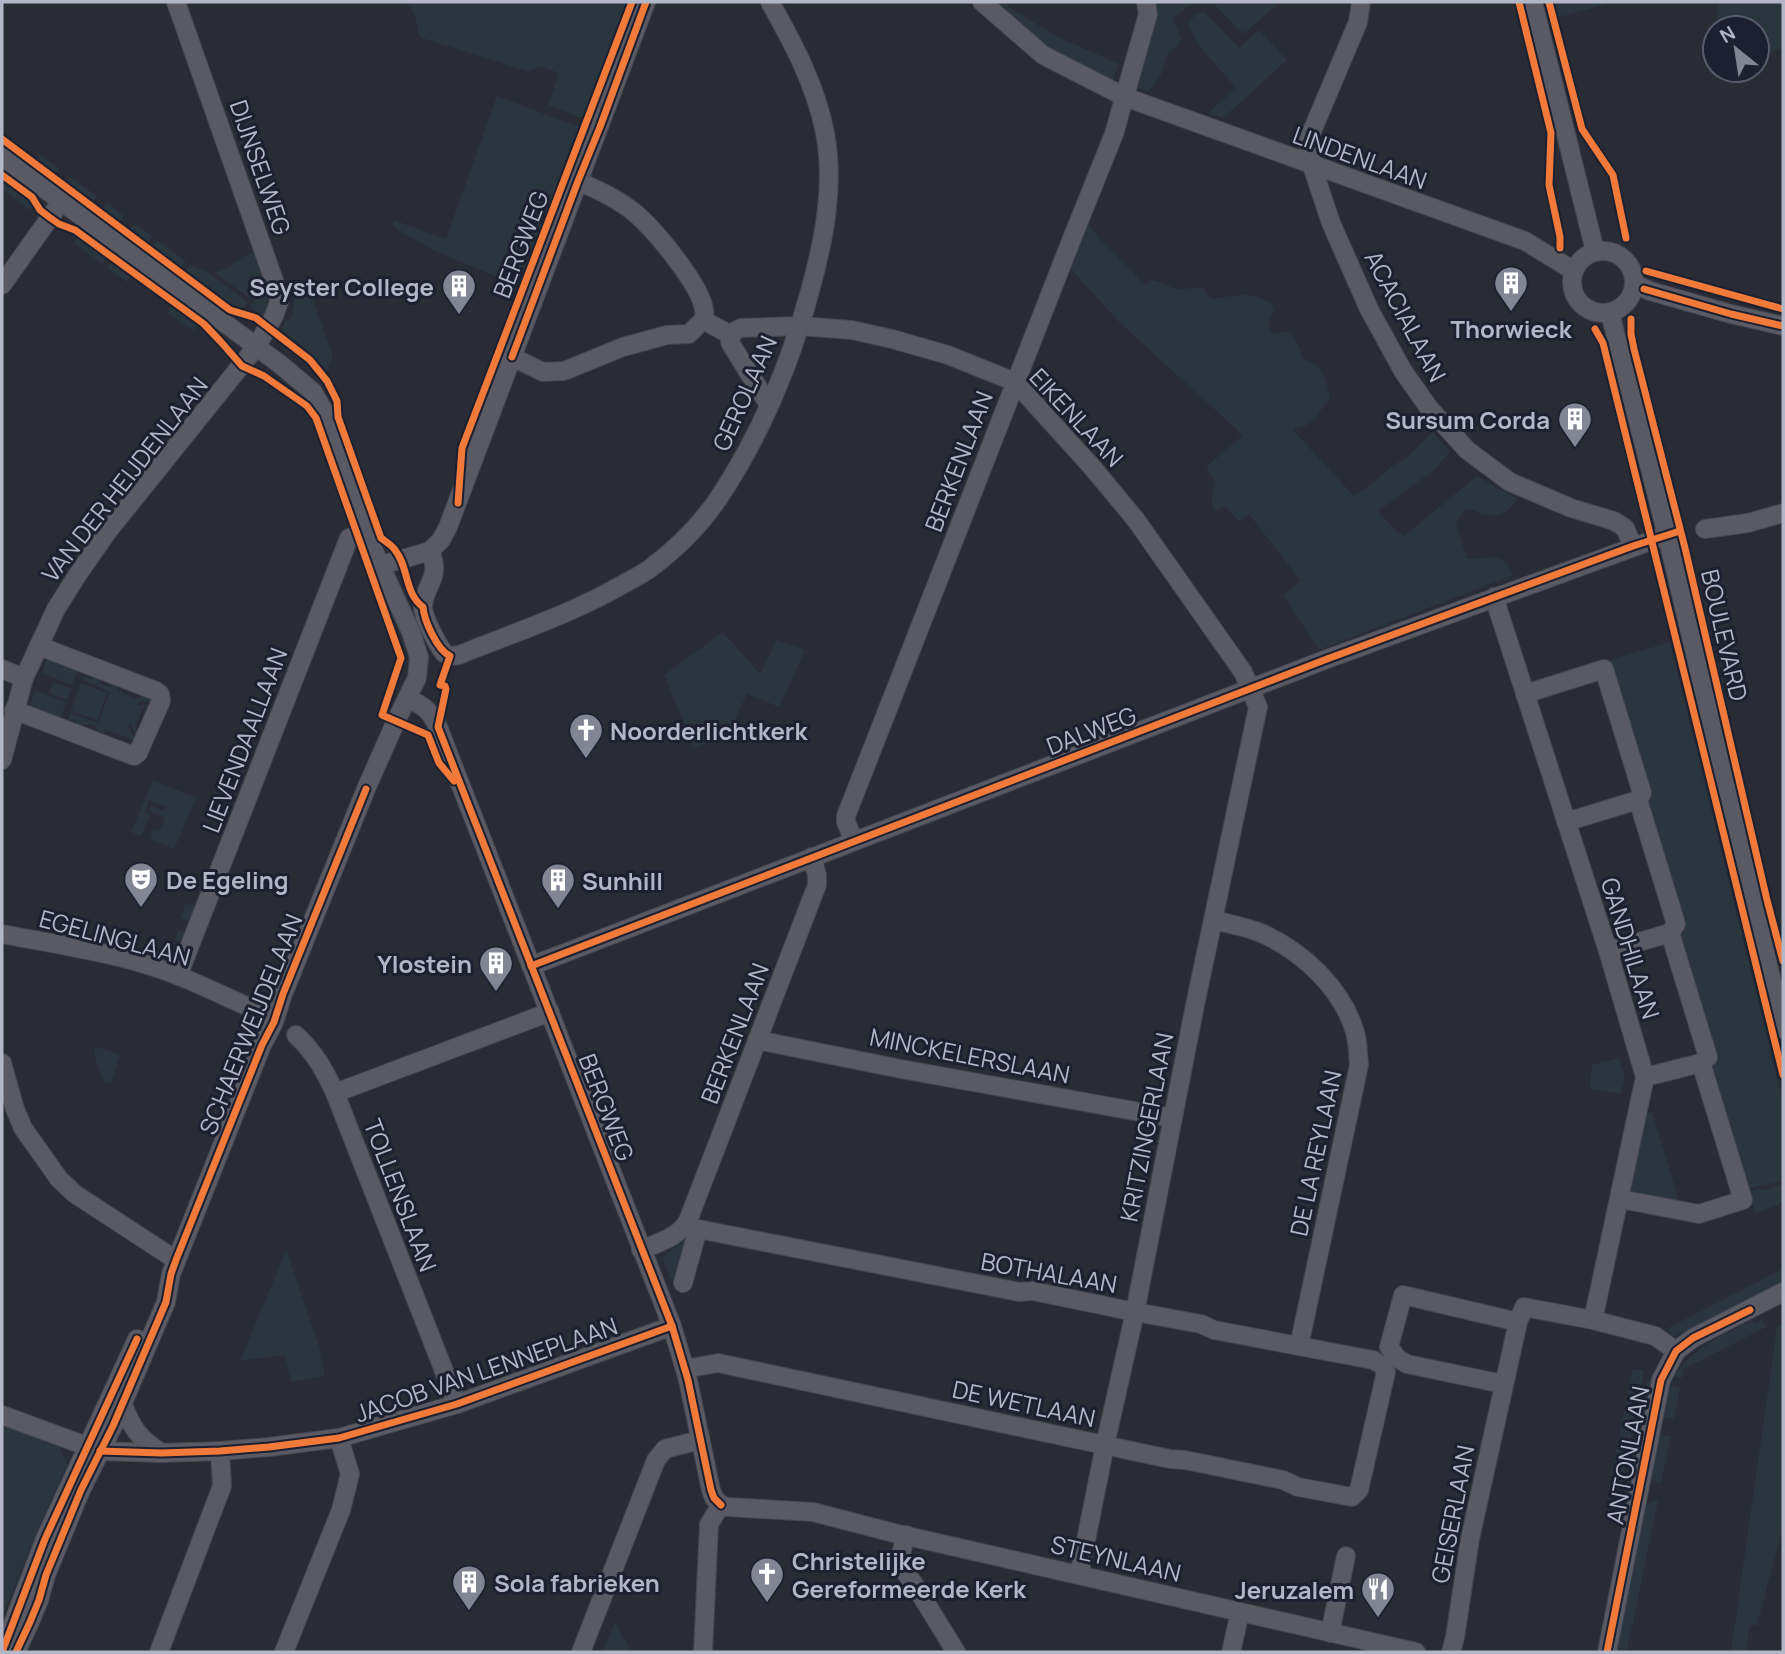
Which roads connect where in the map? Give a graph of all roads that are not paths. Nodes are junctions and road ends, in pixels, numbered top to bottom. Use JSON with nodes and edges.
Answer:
{"nodes":[{"id":1,"x":176,"y":2,"type":"edge"},
{"id":2,"x":646,"y":2,"type":"edge"},
{"id":3,"x":770,"y":2,"type":"edge"},
{"id":4,"x":982,"y":2,"type":"edge"},
{"id":5,"x":1146,"y":2,"type":"edge"},
{"id":6,"x":1361,"y":2,"type":"edge"},
{"id":7,"x":1532,"y":2,"type":"edge"},
{"id":8,"x":1125,"y":97,"type":"junction"},
{"id":9,"x":2,"y":157,"type":"edge"},
{"id":10,"x":1312,"y":166,"type":"junction"},
{"id":11,"x":578,"y":181,"type":"junction"},
{"id":12,"x":61,"y":202,"type":"junction"},
{"id":13,"x":1595,"y":251,"type":"junction"},
{"id":14,"x":1574,"y":271,"type":"junction"},
{"id":15,"x":2,"y":285,"type":"edge"},
{"id":16,"x":1634,"y":285,"type":"junction"},
{"id":17,"x":1610,"y":313,"type":"junction"},
{"id":18,"x":703,"y":320,"type":"junction"},
{"id":19,"x":800,"y":326,"type":"junction"},
{"id":20,"x":1783,"y":327,"type":"edge"},
{"id":21,"x":731,"y":335,"type":"junction"},
{"id":22,"x":256,"y":347,"type":"junction"},
{"id":23,"x":512,"y":357,"type":"junction"},
{"id":24,"x":1015,"y":382,"type":"junction"},
{"id":25,"x":769,"y":405,"type":"junction"},
{"id":26,"x":1783,"y":513,"type":"edge"},
{"id":27,"x":1704,"y":529,"type":"dead end"},
{"id":28,"x":365,"y":532,"type":"junction"},
{"id":29,"x":1667,"y":535,"type":"junction"},
{"id":30,"x":1633,"y":546,"type":"junction"},
{"id":31,"x":430,"y":551,"type":"junction"},
{"id":32,"x":382,"y":565,"type":"junction"},
{"id":33,"x":1494,"y":597,"type":"junction"},
{"id":34,"x":38,"y":646,"type":"junction"},
{"id":35,"x":2,"y":669,"type":"edge"},
{"id":36,"x":24,"y":678,"type":"junction"},
{"id":37,"x":1251,"y":689,"type":"junction"},
{"id":38,"x":1525,"y":694,"type":"junction"},
{"id":39,"x":408,"y":699,"type":"junction"},
{"id":40,"x":14,"y":710,"type":"junction"},
{"id":41,"x":2,"y":760,"type":"edge"},
{"id":42,"x":1638,"y":800,"type":"junction"},
{"id":43,"x":1566,"y":822,"type":"junction"},
{"id":44,"x":854,"y":842,"type":"junction"},
{"id":45,"x":812,"y":857,"type":"junction"},
{"id":46,"x":1214,"y":920,"type":"junction"},
{"id":47,"x":1670,"y":933,"type":"junction"},
{"id":48,"x":2,"y":934,"type":"edge"},
{"id":49,"x":1608,"y":951,"type":"junction"},
{"id":50,"x":531,"y":965,"type":"junction"},
{"id":51,"x":178,"y":976,"type":"junction"},
{"id":52,"x":253,"y":1009,"type":"dead end"},
{"id":53,"x":550,"y":1012,"type":"junction"},
{"id":54,"x":1783,"y":1029,"type":"edge"},
{"id":55,"x":296,"y":1035,"type":"dead end"},
{"id":56,"x":757,"y":1040,"type":"junction"},
{"id":57,"x":2,"y":1063,"type":"edge"},
{"id":58,"x":1701,"y":1063,"type":"junction"},
{"id":59,"x":1645,"y":1077,"type":"junction"},
{"id":60,"x":335,"y":1094,"type":"junction"},
{"id":61,"x":1173,"y":1118,"type":"junction"},
{"id":62,"x":1620,"y":1199,"type":"junction"},
{"id":63,"x":692,"y":1227,"type":"junction"},
{"id":64,"x":641,"y":1251,"type":"junction"},
{"id":65,"x":174,"y":1267,"type":"junction"},
{"id":66,"x":682,"y":1283,"type":"dead end"},
{"id":67,"x":1783,"y":1292,"type":"edge"},
{"id":68,"x":1135,"y":1312,"type":"junction"},
{"id":69,"x":1593,"y":1320,"type":"junction"},
{"id":70,"x":1518,"y":1322,"type":"junction"},
{"id":71,"x":672,"y":1326,"type":"junction"},
{"id":72,"x":1299,"y":1346,"type":"junction"},
{"id":73,"x":1676,"y":1351,"type":"junction"},
{"id":74,"x":685,"y":1369,"type":"junction"},
{"id":75,"x":1503,"y":1384,"type":"junction"},
{"id":76,"x":122,"y":1402,"type":"junction"},
{"id":77,"x":457,"y":1404,"type":"junction"},
{"id":78,"x":2,"y":1415,"type":"edge"},
{"id":79,"x":340,"y":1438,"type":"junction"},
{"id":80,"x":701,"y":1440,"type":"junction"},
{"id":81,"x":1105,"y":1445,"type":"junction"},
{"id":82,"x":94,"y":1449,"type":"junction"},
{"id":83,"x":220,"y":1451,"type":"junction"},
{"id":84,"x":161,"y":1453,"type":"junction"},
{"id":85,"x":1352,"y":1497,"type":"joint"},
{"id":86,"x":721,"y":1505,"type":"junction"},
{"id":87,"x":906,"y":1535,"type":"junction"},
{"id":88,"x":1346,"y":1556,"type":"dead end"},
{"id":89,"x":1079,"y":1575,"type":"junction"},
{"id":90,"x":1240,"y":1612,"type":"junction"},
{"id":91,"x":1330,"y":1633,"type":"junction"},
{"id":92,"x":2,"y":1652,"type":"edge"},
{"id":93,"x":16,"y":1652,"type":"edge"},
{"id":94,"x":159,"y":1652,"type":"edge"},
{"id":95,"x":284,"y":1652,"type":"edge"},
{"id":96,"x":581,"y":1652,"type":"edge"},
{"id":97,"x":703,"y":1652,"type":"edge"},
{"id":98,"x":956,"y":1652,"type":"edge"},
{"id":99,"x":1231,"y":1652,"type":"edge"},
{"id":100,"x":1416,"y":1652,"type":"edge"},
{"id":101,"x":1451,"y":1652,"type":"edge"},
{"id":102,"x":1607,"y":1652,"type":"edge"}],
"edges":[{"from":1,"to":22,"type":"street","name":"DIJNSELWEG"},
{"from":2,"to":11,"type":"street","name":"BERGWEG"},
{"from":3,"to":19,"type":"street","name":"GEROLAAN"},
{"from":4,"to":8,"type":"street","name":"LINDENLAAN"},
{"from":5,"to":8,"type":"street","name":"BERKENLAAN"},
{"from":6,"to":10,"type":"street","name":"ACACIALAAN"},
{"from":7,"to":13,"type":"street"},
{"from":8,"to":10,"type":"street","name":"LINDENLAAN"},
{"from":8,"to":24,"type":"street","name":"BERKENLAAN"},
{"from":9,"to":12,"type":"street","name":"SCHAERWEIJDELAAN"},
{"from":10,"to":14,"type":"street","name":"LINDENLAAN"},
{"from":10,"to":30,"type":"street","name":"ACACIALAAN"},
{"from":11,"to":18,"type":"street"},
{"from":11,"to":23,"type":"street","name":"BERGWEG"},
{"from":12,"to":15,"type":"street"},
{"from":12,"to":22,"type":"street","name":"SCHAERWEIJDELAAN"},
{"from":13,"to":14,"type":"street"},
{"from":13,"to":16,"type":"street"},
{"from":14,"to":17,"type":"street"},
{"from":16,"to":17,"type":"street"},
{"from":16,"to":20,"type":"street"},
{"from":17,"to":29,"type":"street","name":"BOULEVARD"},
{"from":18,"to":21,"type":"street"},
{"from":18,"to":23,"type":"street"},
{"from":19,"to":21,"type":"street","name":"EIKENLAAN"},
{"from":19,"to":24,"type":"street","name":"EIKENLAAN"},
{"from":19,"to":25,"type":"street","name":"GEROLAAN"},
{"from":21,"to":25,"type":"street"},
{"from":22,"to":28,"type":"street","name":"SCHAERWEIJDELAAN"},
{"from":22,"to":34,"type":"street","name":"VAN DER HEIJDENLAAN"},
{"from":23,"to":31,"type":"street","name":"BERGWEG"},
{"from":24,"to":37,"type":"street","name":"EIKENLAAN"},
{"from":24,"to":44,"type":"street","name":"BERKENLAAN"},
{"from":25,"to":31,"type":"street","name":"GEROLAAN"},
{"from":26,"to":27,"type":"street"},
{"from":28,"to":32,"type":"street","name":"SCHAERWEIJDELAAN"},
{"from":28,"to":51,"type":"street","name":"LIEVENDAALLAAN"},
{"from":29,"to":30,"type":"street","name":"DALWEG"},
{"from":29,"to":54,"type":"street","name":"BOULEVARD"},
{"from":30,"to":33,"type":"street","name":"DALWEG"},
{"from":31,"to":32,"type":"street"},
{"from":32,"to":39,"type":"street","name":"SCHAERWEIJDELAAN"},
{"from":33,"to":37,"type":"street","name":"DALWEG"},
{"from":33,"to":38,"type":"street","name":"GANDHILAAN"},
{"from":34,"to":36,"type":"street","name":"VAN DER HEIJDENLAAN"},
{"from":34,"to":40,"type":"street"},
{"from":35,"to":36,"type":"street"},
{"from":36,"to":40,"type":"street","name":"VAN DER HEIJDENLAAN"},
{"from":37,"to":44,"type":"street","name":"DALWEG"},
{"from":37,"to":46,"type":"street","name":"KRITZINGERLAAN"},
{"from":38,"to":42,"type":"street"},
{"from":38,"to":43,"type":"street","name":"GANDHILAAN"},
{"from":39,"to":50,"type":"street","name":"BERGWEG"},
{"from":39,"to":65,"type":"street","name":"SCHAERWEIJDELAAN"},
{"from":40,"to":41,"type":"street","name":"VAN DER HEIJDENLAAN"},
{"from":42,"to":43,"type":"street"},
{"from":42,"to":47,"type":"street"},
{"from":43,"to":49,"type":"street","name":"GANDHILAAN"},
{"from":44,"to":45,"type":"street","name":"DALWEG"},
{"from":45,"to":50,"type":"street","name":"DALWEG"},
{"from":45,"to":56,"type":"street","name":"BERKENLAAN"},
{"from":46,"to":61,"type":"street","name":"KRITZINGERLAAN"},
{"from":46,"to":72,"type":"street","name":"DE LA REYLAAN"},
{"from":47,"to":49,"type":"street"},
{"from":47,"to":58,"type":"street"},
{"from":48,"to":51,"type":"street","name":"EGELINGLAAN"},
{"from":49,"to":59,"type":"street","name":"GANDHILAAN"},
{"from":50,"to":53,"type":"street","name":"BERGWEG"},
{"from":51,"to":52,"type":"street","name":"EGELINGLAAN"},
{"from":53,"to":60,"type":"street"},
{"from":53,"to":64,"type":"street","name":"BERGWEG"},
{"from":55,"to":60,"type":"street","name":"TOLLENSLAAN"},
{"from":56,"to":61,"type":"street","name":"MINCKELERSLAAN"},
{"from":56,"to":63,"type":"street","name":"BERKENLAAN"},
{"from":57,"to":65,"type":"street"},
{"from":58,"to":59,"type":"street"},
{"from":58,"to":62,"type":"street"},
{"from":59,"to":62,"type":"street","name":"GANDHILAAN"},
{"from":60,"to":77,"type":"street","name":"TOLLENSLAAN"},
{"from":61,"to":68,"type":"street","name":"KRITZINGERLAAN"},
{"from":62,"to":69,"type":"street","name":"GANDHILAAN"},
{"from":63,"to":64,"type":"street"},
{"from":63,"to":66,"type":"street","name":"BERKENLAAN"},
{"from":63,"to":68,"type":"street","name":"BOTHALAAN"},
{"from":64,"to":71,"type":"street","name":"BERGWEG"},
{"from":65,"to":76,"type":"street","name":"SCHAERWEIJDELAAN"},
{"from":65,"to":82,"type":"street","name":"SCHAERWEIJDELAAN"},
{"from":67,"to":73,"type":"street"},
{"from":68,"to":72,"type":"street","name":"BOTHALAAN"},
{"from":68,"to":81,"type":"street","name":"KRITZINGERLAAN"},
{"from":69,"to":70,"type":"street"},
{"from":69,"to":73,"type":"street"},
{"from":70,"to":75,"type":"street","name":"GEISERLAAN"},
{"from":70,"to":75,"type":"street"},
{"from":71,"to":74,"type":"street","name":"BERGWEG"},
{"from":71,"to":77,"type":"street","name":"JACOB VAN LENNEPLAAN"},
{"from":72,"to":85,"type":"street","name":"BOTHALAAN"},
{"from":73,"to":102,"type":"street","name":"ANTONLAAN"},
{"from":74,"to":80,"type":"street","name":"BERGWEG"},
{"from":74,"to":81,"type":"street","name":"DE WETLAAN"},
{"from":75,"to":101,"type":"street","name":"GEISERLAAN"},
{"from":76,"to":82,"type":"street","name":"SCHAERWEIJDELAAN"},
{"from":76,"to":84,"type":"street"},
{"from":77,"to":79,"type":"street","name":"JACOB VAN LENNEPLAAN"},
{"from":78,"to":82,"type":"street","name":"JACOB VAN LENNEPLAAN"},
{"from":79,"to":83,"type":"street","name":"JACOB VAN LENNEPLAAN"},
{"from":79,"to":95,"type":"street"},
{"from":80,"to":86,"type":"street","name":"BERGWEG"},
{"from":80,"to":96,"type":"street"},
{"from":81,"to":85,"type":"street","name":"DE WETLAAN"},
{"from":81,"to":89,"type":"street","name":"KRITZINGERLAAN"},
{"from":82,"to":84,"type":"street","name":"JACOB VAN LENNEPLAAN"},
{"from":82,"to":92,"type":"street","name":"SCHAERWEIJDELAAN"},
{"from":82,"to":93,"type":"street","name":"SCHAERWEIJDELAAN"},
{"from":83,"to":84,"type":"street","name":"JACOB VAN LENNEPLAAN"},
{"from":83,"to":94,"type":"street"},
{"from":86,"to":87,"type":"street","name":"STEYNLAAN"},
{"from":86,"to":97,"type":"street"},
{"from":87,"to":89,"type":"street","name":"STEYNLAAN"},
{"from":87,"to":98,"type":"street"},
{"from":88,"to":91,"type":"street"},
{"from":89,"to":90,"type":"street","name":"STEYNLAAN"},
{"from":90,"to":91,"type":"street","name":"STEYNLAAN"},
{"from":90,"to":99,"type":"street"},
{"from":91,"to":100,"type":"street","name":"STEYNLAAN"}]}
